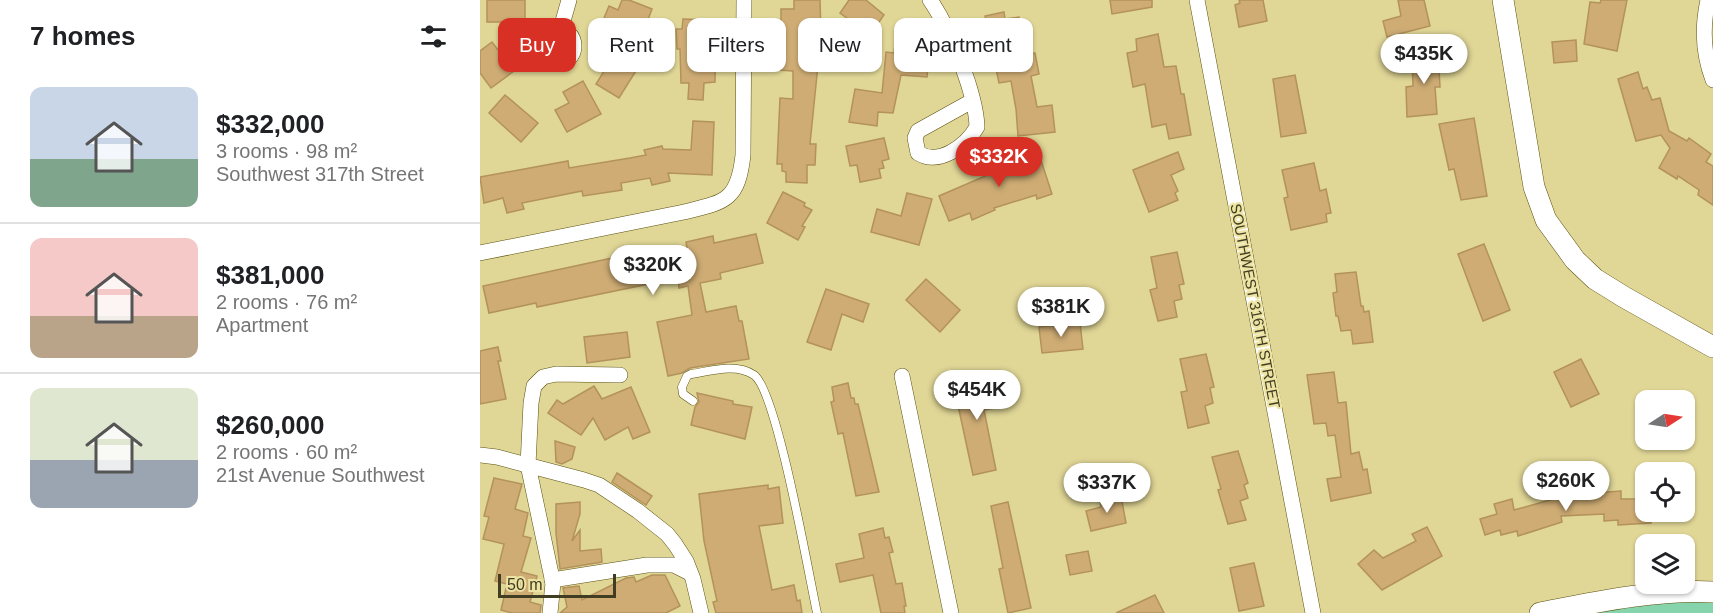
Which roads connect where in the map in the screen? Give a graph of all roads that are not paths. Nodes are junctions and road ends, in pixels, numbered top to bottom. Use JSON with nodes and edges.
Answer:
{"nodes":[{"id":1,"x":569,"y":0,"type":"edge"},
{"id":2,"x":744,"y":0,"type":"edge"},
{"id":3,"x":930,"y":0,"type":"edge"},
{"id":4,"x":1197,"y":0,"type":"edge"},
{"id":5,"x":1503,"y":0,"type":"edge"},
{"id":6,"x":1708,"y":0,"type":"edge"},
{"id":7,"x":564,"y":18,"type":"edge"},
{"id":8,"x":1713,"y":80,"type":"edge"},
{"id":9,"x":972,"y":101,"type":"dead end"},
{"id":10,"x":480,"y":253,"type":"edge"},
{"id":11,"x":1713,"y":347,"type":"edge"},
{"id":12,"x":620,"y":375,"type":"dead end"},
{"id":13,"x":902,"y":376,"type":"dead end"},
{"id":14,"x":693,"y":401,"type":"dead end"},
{"id":15,"x":480,"y":455,"type":"edge"},
{"id":16,"x":528,"y":465,"type":"junction"},
{"id":17,"x":690,"y":573,"type":"junction"},
{"id":18,"x":552,"y":580,"type":"junction"},
{"id":19,"x":1713,"y":592,"type":"edge"},
{"id":20,"x":550,"y":613,"type":"edge"},
{"id":21,"x":701,"y":613,"type":"edge"},
{"id":22,"x":816,"y":613,"type":"edge"},
{"id":23,"x":951,"y":613,"type":"edge"},
{"id":24,"x":1313,"y":613,"type":"edge"},
{"id":25,"x":1540,"y":613,"type":"edge"}],
"edges":[{"from":1,"to":7,"type":"street"},
{"from":2,"to":10,"type":"street"},
{"from":3,"to":9,"type":"street"},
{"from":4,"to":24,"type":"street","name":"SOUTHWEST 316TH STREET"},
{"from":5,"to":11,"type":"main road"},
{"from":6,"to":8,"type":"street"},
{"from":12,"to":16,"type":"street"},
{"from":13,"to":23,"type":"street"},
{"from":14,"to":22,"type":"lane"},
{"from":15,"to":16,"type":"street"},
{"from":16,"to":17,"type":"street"},
{"from":16,"to":18,"type":"street"},
{"from":17,"to":18,"type":"street"},
{"from":17,"to":21,"type":"street"},
{"from":18,"to":20,"type":"street"},
{"from":19,"to":25,"type":"main road"}]}
